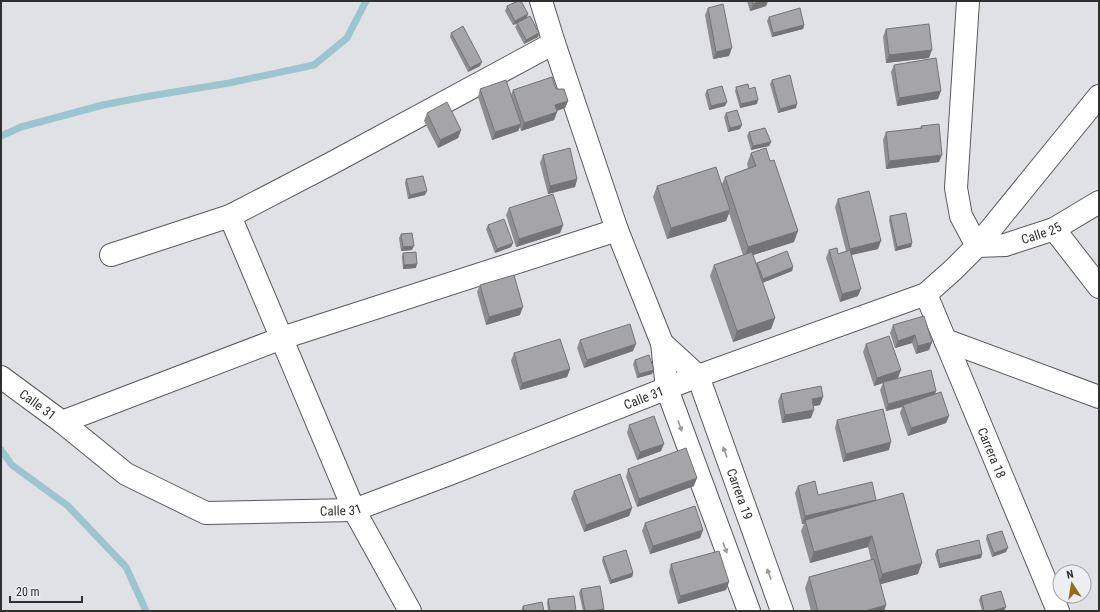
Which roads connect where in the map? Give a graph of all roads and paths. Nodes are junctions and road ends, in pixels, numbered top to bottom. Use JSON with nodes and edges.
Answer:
{"nodes":[{"id":1,"x":541,"y":1,"type":"edge"},
{"id":2,"x":968,"y":1,"type":"edge"},
{"id":3,"x":554,"y":43,"type":"junction"},
{"id":4,"x":1099,"y":96,"type":"edge"},
{"id":5,"x":1099,"y":202,"type":"edge"},
{"id":6,"x":230,"y":216,"type":"junction"},
{"id":7,"x":1054,"y":229,"type":"junction"},
{"id":8,"x":617,"y":230,"type":"junction"},
{"id":9,"x":976,"y":246,"type":"junction"},
{"id":10,"x":111,"y":255,"type":"dead end"},
{"id":11,"x":1099,"y":287,"type":"edge"},
{"id":12,"x":926,"y":294,"type":"junction"},
{"id":13,"x":282,"y":338,"type":"junction"},
{"id":14,"x":945,"y":340,"type":"junction"},
{"id":15,"x":662,"y":343,"type":"junction"},
{"id":16,"x":698,"y":376,"type":"junction"},
{"id":17,"x":1,"y":377,"type":"edge"},
{"id":18,"x":667,"y":389,"type":"junction"},
{"id":19,"x":1099,"y":397,"type":"edge"},
{"id":20,"x":62,"y":422,"type":"junction"},
{"id":21,"x":354,"y":510,"type":"junction"},
{"id":22,"x":410,"y":611,"type":"edge"},
{"id":23,"x":748,"y":611,"type":"edge"},
{"id":24,"x":782,"y":611,"type":"edge"},
{"id":25,"x":1058,"y":611,"type":"edge"}],
"edges":[{"from":1,"to":3,"type":"street"},
{"from":2,"to":9,"type":"street"},
{"from":3,"to":6,"type":"street"},
{"from":3,"to":8,"type":"street"},
{"from":4,"to":9,"type":"street"},
{"from":5,"to":7,"type":"street","name":"Calle 25"},
{"from":6,"to":10,"type":"street"},
{"from":6,"to":13,"type":"street"},
{"from":7,"to":9,"type":"street","name":"Calle 25"},
{"from":7,"to":11,"type":"street"},
{"from":8,"to":13,"type":"street"},
{"from":8,"to":15,"type":"street"},
{"from":9,"to":12,"type":"street"},
{"from":12,"to":14,"type":"street","name":"Carrera 18"},
{"from":12,"to":16,"type":"street"},
{"from":13,"to":20,"type":"street"},
{"from":13,"to":21,"type":"street"},
{"from":14,"to":19,"type":"street"},
{"from":14,"to":25,"type":"street","name":"Carrera 18"},
{"from":15,"to":16,"type":"street"},
{"from":15,"to":18,"type":"street"},
{"from":16,"to":18,"type":"street","name":"Calle 31"},
{"from":24,"to":16,"type":"street","name":"Carrera 19","one_way":true},
{"from":17,"to":20,"type":"street","name":"Calle 31"},
{"from":18,"to":21,"type":"street","name":"Calle 31"},
{"from":18,"to":23,"type":"street","one_way":true},
{"from":20,"to":21,"type":"street","name":"Calle 31"},
{"from":21,"to":22,"type":"street"}]}
